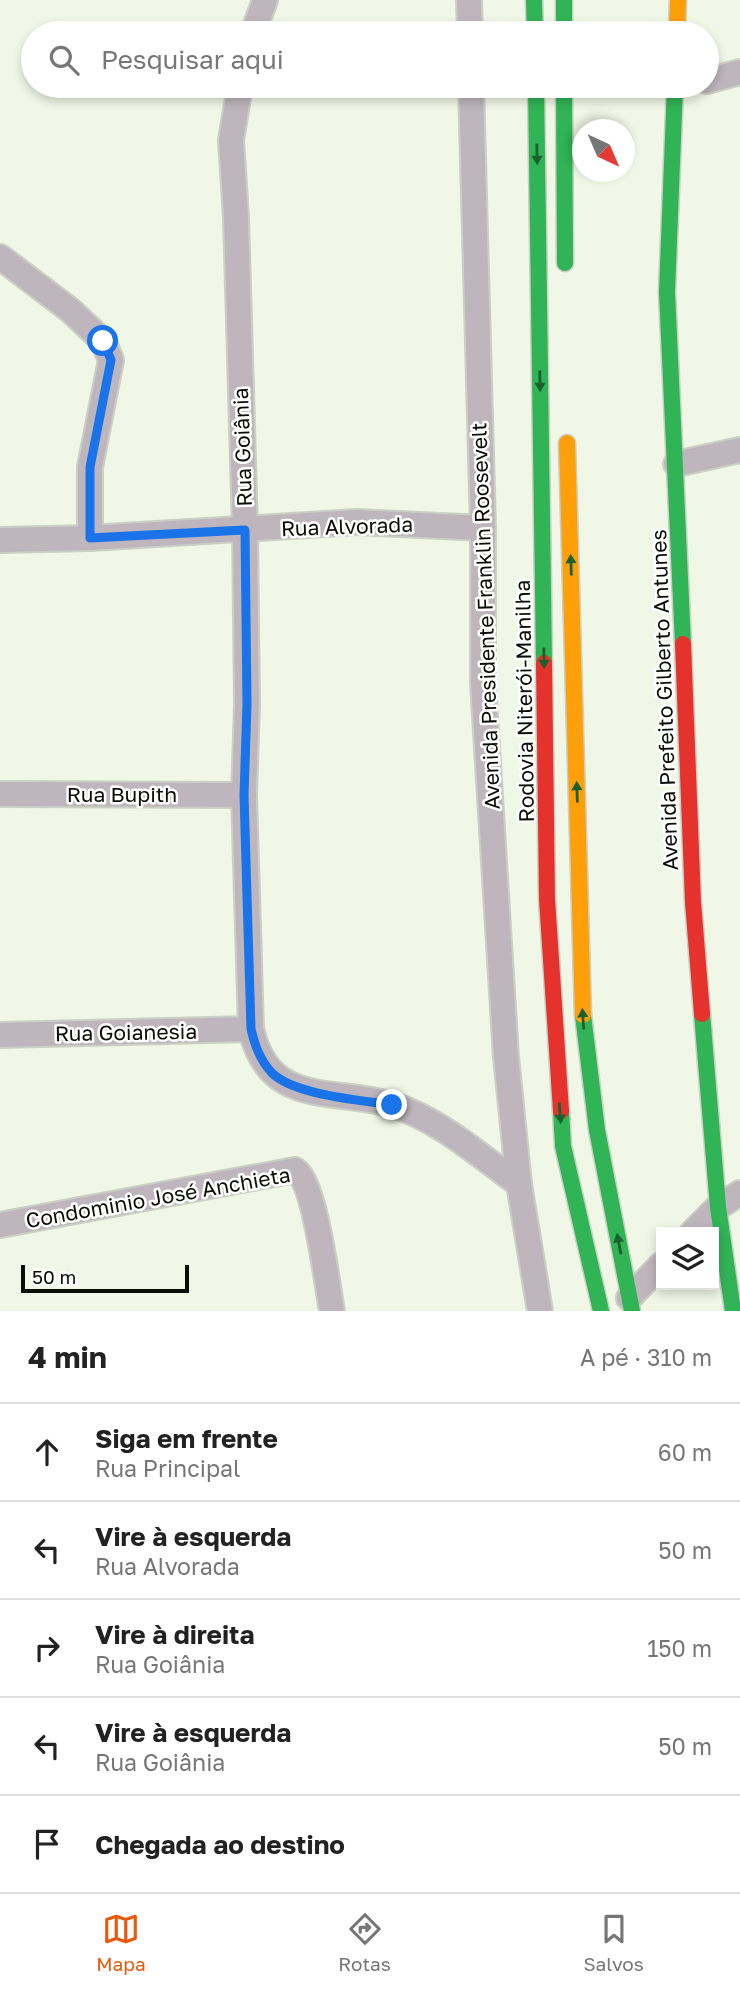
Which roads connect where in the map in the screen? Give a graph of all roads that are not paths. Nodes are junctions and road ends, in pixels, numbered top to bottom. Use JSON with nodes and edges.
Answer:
{"nodes":[{"id":1,"x":265,"y":0,"type":"edge"},
{"id":2,"x":469,"y":0,"type":"edge"},
{"id":3,"x":534,"y":0,"type":"edge"},
{"id":4,"x":564,"y":0,"type":"edge"},
{"id":5,"x":678,"y":0,"type":"edge"},
{"id":6,"x":257,"y":21,"type":"edge"},
{"id":7,"x":470,"y":21,"type":"edge"},
{"id":8,"x":535,"y":21,"type":"edge"},
{"id":9,"x":564,"y":21,"type":"edge"},
{"id":10,"x":677,"y":21,"type":"edge"},
{"id":11,"x":740,"y":72,"type":"edge"},
{"id":12,"x":719,"y":78,"type":"edge"},
{"id":13,"x":238,"y":98,"type":"edge"},
{"id":14,"x":471,"y":98,"type":"edge"},
{"id":15,"x":536,"y":98,"type":"edge"},
{"id":16,"x":564,"y":98,"type":"edge"},
{"id":17,"x":678,"y":98,"type":"edge"},
{"id":18,"x":0,"y":257,"type":"edge"},
{"id":19,"x":565,"y":277,"type":"dead end"},
{"id":20,"x":567,"y":428,"type":"dead end"},
{"id":21,"x":740,"y":450,"type":"edge"},
{"id":22,"x":676,"y":464,"type":"junction"},
{"id":23,"x":483,"y":528,"type":"junction"},
{"id":24,"x":245,"y":530,"type":"junction"},
{"id":25,"x":90,"y":538,"type":"junction"},
{"id":26,"x":0,"y":540,"type":"edge"},
{"id":27,"x":0,"y":794,"type":"edge"},
{"id":28,"x":244,"y":795,"type":"junction"},
{"id":29,"x":251,"y":1029,"type":"junction"},
{"id":30,"x":0,"y":1035,"type":"edge"},
{"id":31,"x":519,"y":1184,"type":"junction"},
{"id":32,"x":740,"y":1193,"type":"edge"},
{"id":33,"x":718,"y":1207,"type":"junction"},
{"id":34,"x":0,"y":1225,"type":"edge"},
{"id":35,"x":698,"y":1227,"type":"edge"},
{"id":36,"x":656,"y":1271,"type":"edge"},
{"id":37,"x":630,"y":1304,"type":"edge"},
{"id":38,"x":332,"y":1311,"type":"edge"},
{"id":39,"x":540,"y":1311,"type":"edge"},
{"id":40,"x":601,"y":1311,"type":"edge"},
{"id":41,"x":733,"y":1311,"type":"edge"}],
"edges":[{"from":1,"to":6,"type":"street"},
{"from":2,"to":7,"type":"street"},
{"from":3,"to":8,"type":"main road"},
{"from":4,"to":9,"type":"main road"},
{"from":5,"to":10,"type":"main road"},
{"from":11,"to":12,"type":"street"},
{"from":13,"to":24,"type":"street","name":"Rua Goiânia"},
{"from":14,"to":23,"type":"street","name":"Avenida Presidente Franklin Roosevelt"},
{"from":15,"to":40,"type":"main road","name":"Rodovia Niterói-Manilha","one_way":true},
{"from":16,"to":19,"type":"main road"},
{"from":17,"to":22,"type":"main road","name":"Avenida Prefeito Gilberto Antunes"},
{"from":18,"to":25,"type":"street"},
{"from":37,"to":20,"type":"main road","one_way":true},
{"from":21,"to":22,"type":"street"},
{"from":22,"to":33,"type":"main road","name":"Avenida Prefeito Gilberto Antunes"},
{"from":23,"to":24,"type":"street","name":"Rua Alvorada"},
{"from":23,"to":31,"type":"street","name":"Avenida Presidente Franklin Roosevelt"},
{"from":24,"to":25,"type":"street","name":"Rua Alvorada"},
{"from":24,"to":28,"type":"street","name":"Rua Goiânia"},
{"from":25,"to":26,"type":"street","name":"Rua Alvorada"},
{"from":27,"to":28,"type":"street","name":"Rua Bupith"},
{"from":28,"to":29,"type":"street","name":"Rua Goiânia"},
{"from":29,"to":30,"type":"street","name":"Rua Goianesia"},
{"from":29,"to":31,"type":"street","name":"Rua Goiânia"},
{"from":31,"to":39,"type":"street","name":"Avenida Presidente Franklin Roosevelt"},
{"from":32,"to":33,"type":"street"},
{"from":33,"to":35,"type":"street"},
{"from":33,"to":41,"type":"main road","name":"Avenida Prefeito Gilberto Antunes"},
{"from":34,"to":38,"type":"street","name":"Condominio José Anchieta"},
{"from":36,"to":37,"type":"street"}]}
